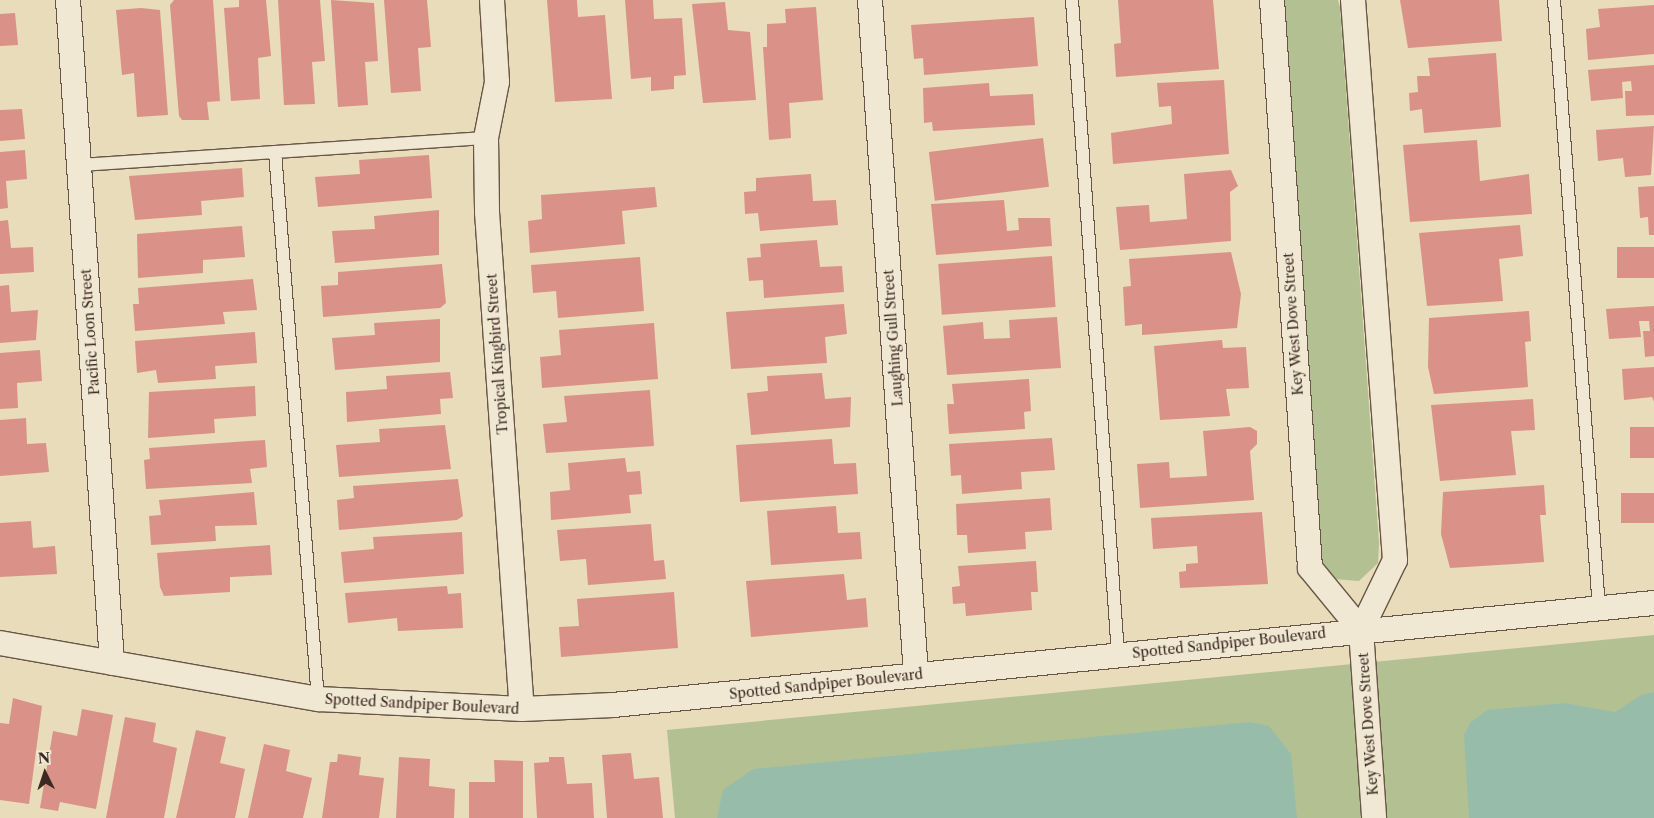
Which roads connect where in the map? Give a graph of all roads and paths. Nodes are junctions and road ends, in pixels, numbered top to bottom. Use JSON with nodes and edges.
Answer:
{"nodes":[{"id":1,"x":68,"y":0,"type":"edge"},
{"id":2,"x":492,"y":0,"type":"edge"},
{"id":3,"x":870,"y":0,"type":"edge"},
{"id":4,"x":1072,"y":0,"type":"edge"},
{"id":5,"x":1272,"y":0,"type":"edge"},
{"id":6,"x":1353,"y":0,"type":"edge"},
{"id":7,"x":1554,"y":0,"type":"edge"},
{"id":8,"x":486,"y":138,"type":"junction"},
{"id":9,"x":275,"y":152,"type":"junction"},
{"id":10,"x":79,"y":165,"type":"junction"},
{"id":11,"x":1654,"y":603,"type":"edge"},
{"id":12,"x":1599,"y":608,"type":"junction"},
{"id":13,"x":1360,"y":630,"type":"junction"},
{"id":14,"x":0,"y":644,"type":"edge"},
{"id":15,"x":1118,"y":655,"type":"junction"},
{"id":16,"x":112,"y":663,"type":"junction"},
{"id":17,"x":916,"y":675,"type":"junction"},
{"id":18,"x":318,"y":699,"type":"junction"},
{"id":19,"x":522,"y":709,"type":"junction"},
{"id":20,"x":1374,"y":818,"type":"edge"}],
"edges":[{"from":1,"to":10,"type":"street","name":"Pacific Loon Street"},
{"from":2,"to":8,"type":"street","name":"Tropical Kingbird Street"},
{"from":3,"to":17,"type":"street","name":"Laughing Gull Street"},
{"from":4,"to":15,"type":"lane"},
{"from":5,"to":13,"type":"street","name":"Key West Dove Street"},
{"from":6,"to":13,"type":"street"},
{"from":7,"to":12,"type":"lane"},
{"from":8,"to":9,"type":"lane"},
{"from":8,"to":19,"type":"street","name":"Tropical Kingbird Street"},
{"from":9,"to":10,"type":"lane"},
{"from":9,"to":18,"type":"lane"},
{"from":10,"to":16,"type":"street","name":"Pacific Loon Street"},
{"from":11,"to":12,"type":"street","name":"Spotted Sandpiper Boulevard"},
{"from":12,"to":13,"type":"street","name":"Spotted Sandpiper Boulevard"},
{"from":13,"to":15,"type":"street","name":"Spotted Sandpiper Boulevard"},
{"from":13,"to":20,"type":"street","name":"Key West Dove Street"},
{"from":14,"to":16,"type":"street","name":"Spotted Sandpiper Boulevard"},
{"from":15,"to":17,"type":"street","name":"Spotted Sandpiper Boulevard"},
{"from":16,"to":18,"type":"street","name":"Spotted Sandpiper Boulevard"},
{"from":17,"to":19,"type":"street","name":"Spotted Sandpiper Boulevard"},
{"from":18,"to":19,"type":"street","name":"Spotted Sandpiper Boulevard"}]}
